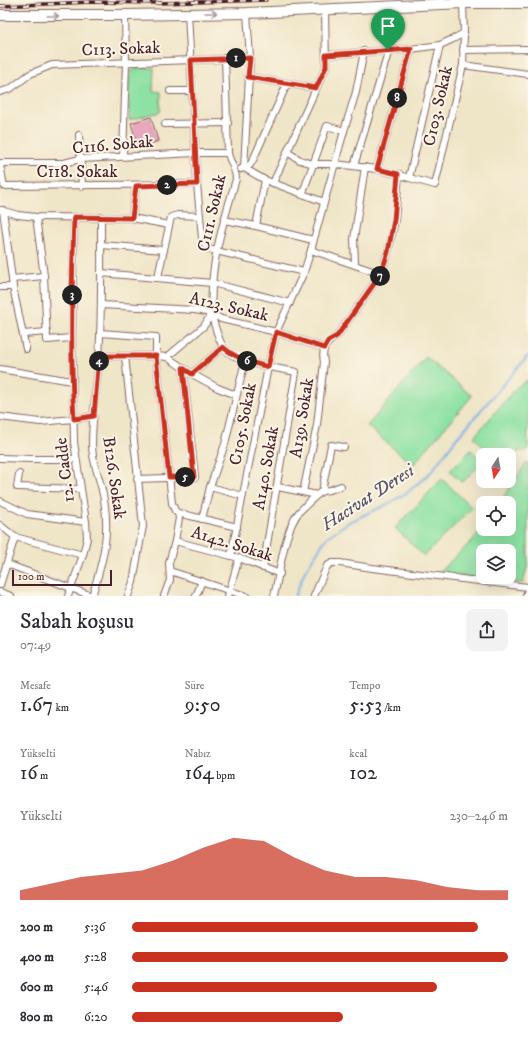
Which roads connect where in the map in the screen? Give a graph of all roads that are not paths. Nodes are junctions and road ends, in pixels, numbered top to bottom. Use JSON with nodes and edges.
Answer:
{"nodes":[{"id":1,"x":463,"y":3,"type":"junction"},
{"id":2,"x":528,"y":4,"type":"edge"},
{"id":3,"x":325,"y":10,"type":"junction"},
{"id":4,"x":188,"y":13,"type":"junction"},
{"id":5,"x":247,"y":13,"type":"junction"},
{"id":6,"x":0,"y":15,"type":"edge"},
{"id":7,"x":125,"y":15,"type":"junction"},
{"id":8,"x":33,"y":16,"type":"junction"},
{"id":9,"x":0,"y":18,"type":"edge"},
{"id":10,"x":464,"y":33,"type":"junction"},
{"id":11,"x":440,"y":45,"type":"junction"},
{"id":12,"x":411,"y":49,"type":"junction"},
{"id":13,"x":528,"y":49,"type":"edge"},
{"id":14,"x":388,"y":50,"type":"junction"},
{"id":15,"x":463,"y":50,"type":"junction"},
{"id":16,"x":364,"y":51,"type":"junction"},
{"id":17,"x":326,"y":55,"type":"junction"},
{"id":18,"x":224,"y":58,"type":"junction"},
{"id":19,"x":250,"y":58,"type":"junction"},
{"id":20,"x":191,"y":60,"type":"junction"},
{"id":21,"x":126,"y":63,"type":"junction"},
{"id":22,"x":463,"y":65,"type":"junction"},
{"id":23,"x":528,"y":74,"type":"edge"},
{"id":24,"x":248,"y":77,"type":"junction"},
{"id":25,"x":287,"y":84,"type":"junction"},
{"id":26,"x":316,"y":88,"type":"junction"},
{"id":27,"x":170,"y":91,"type":"dead end"},
{"id":28,"x":192,"y":91,"type":"junction"},
{"id":29,"x":0,"y":92,"type":"edge"},
{"id":30,"x":194,"y":123,"type":"junction"},
{"id":31,"x":228,"y":123,"type":"junction"},
{"id":32,"x":165,"y":124,"type":"dead end"},
{"id":33,"x":344,"y":131,"type":"junction"},
{"id":34,"x":79,"y":135,"type":"dead end"},
{"id":35,"x":287,"y":152,"type":"junction"},
{"id":36,"x":195,"y":153,"type":"junction"},
{"id":37,"x":228,"y":153,"type":"junction"},
{"id":38,"x":123,"y":156,"type":"junction"},
{"id":39,"x":80,"y":159,"type":"junction"},
{"id":40,"x":0,"y":164,"type":"edge"},
{"id":41,"x":313,"y":164,"type":"junction"},
{"id":42,"x":335,"y":164,"type":"junction"},
{"id":43,"x":354,"y":166,"type":"junction"},
{"id":44,"x":365,"y":167,"type":"junction"},
{"id":45,"x":244,"y":168,"type":"junction"},
{"id":46,"x":377,"y":169,"type":"junction"},
{"id":47,"x":236,"y":170,"type":"junction"},
{"id":48,"x":398,"y":174,"type":"junction"},
{"id":49,"x":409,"y":178,"type":"junction"},
{"id":50,"x":265,"y":180,"type":"junction"},
{"id":51,"x":273,"y":183,"type":"junction"},
{"id":52,"x":197,"y":184,"type":"junction"},
{"id":53,"x":82,"y":186,"type":"junction"},
{"id":54,"x":136,"y":186,"type":"junction"},
{"id":55,"x":302,"y":195,"type":"junction"},
{"id":56,"x":324,"y":202,"type":"junction"},
{"id":57,"x":2,"y":210,"type":"edge"},
{"id":58,"x":200,"y":216,"type":"junction"},
{"id":59,"x":74,"y":217,"type":"junction"},
{"id":60,"x":101,"y":217,"type":"junction"},
{"id":61,"x":36,"y":218,"type":"junction"},
{"id":62,"x":132,"y":218,"type":"junction"},
{"id":63,"x":224,"y":220,"type":"junction"},
{"id":64,"x":169,"y":225,"type":"junction"},
{"id":65,"x":256,"y":226,"type":"junction"},
{"id":66,"x":313,"y":240,"type":"junction"},
{"id":67,"x":7,"y":242,"type":"junction"},
{"id":68,"x":0,"y":243,"type":"edge"},
{"id":69,"x":101,"y":245,"type":"junction"},
{"id":70,"x":164,"y":250,"type":"junction"},
{"id":71,"x":311,"y":250,"type":"junction"},
{"id":72,"x":217,"y":251,"type":"junction"},
{"id":73,"x":355,"y":264,"type":"junction"},
{"id":74,"x":304,"y":272,"type":"junction"},
{"id":75,"x":101,"y":273,"type":"junction"},
{"id":76,"x":381,"y":274,"type":"junction"},
{"id":77,"x":44,"y":276,"type":"junction"},
{"id":78,"x":158,"y":277,"type":"junction"},
{"id":79,"x":12,"y":279,"type":"junction"},
{"id":80,"x":212,"y":283,"type":"junction"},
{"id":81,"x":0,"y":287,"type":"edge"},
{"id":82,"x":13,"y":287,"type":"junction"},
{"id":83,"x":290,"y":303,"type":"junction"},
{"id":84,"x":100,"y":305,"type":"junction"},
{"id":85,"x":211,"y":313,"type":"junction"},
{"id":86,"x":47,"y":332,"type":"junction"},
{"id":87,"x":276,"y":332,"type":"junction"},
{"id":88,"x":100,"y":333,"type":"junction"},
{"id":89,"x":23,"y":334,"type":"junction"},
{"id":90,"x":72,"y":338,"type":"junction"},
{"id":91,"x":223,"y":347,"type":"junction"},
{"id":92,"x":324,"y":348,"type":"junction"},
{"id":93,"x":26,"y":349,"type":"dead end"},
{"id":94,"x":99,"y":356,"type":"junction"},
{"id":95,"x":125,"y":356,"type":"junction"},
{"id":96,"x":156,"y":356,"type":"junction"},
{"id":97,"x":167,"y":357,"type":"junction"},
{"id":98,"x":245,"y":361,"type":"junction"},
{"id":99,"x":268,"y":367,"type":"junction"},
{"id":100,"x":183,"y":368,"type":"junction"},
{"id":101,"x":0,"y":370,"type":"edge"},
{"id":102,"x":192,"y":374,"type":"junction"},
{"id":103,"x":72,"y":381,"type":"junction"},
{"id":104,"x":236,"y":394,"type":"junction"},
{"id":105,"x":94,"y":416,"type":"junction"},
{"id":106,"x":0,"y":417,"type":"edge"},
{"id":107,"x":74,"y":419,"type":"junction"},
{"id":108,"x":344,"y":447,"type":"dead end"},
{"id":109,"x":0,"y":458,"type":"edge"},
{"id":110,"x":76,"y":459,"type":"junction"},
{"id":111,"x":18,"y":474,"type":"dead end"},
{"id":112,"x":169,"y":477,"type":"junction"},
{"id":113,"x":137,"y":479,"type":"junction"},
{"id":114,"x":341,"y":486,"type":"dead end"},
{"id":115,"x":210,"y":487,"type":"junction"},
{"id":116,"x":278,"y":487,"type":"junction"},
{"id":117,"x":80,"y":489,"type":"junction"},
{"id":118,"x":303,"y":492,"type":"junction"},
{"id":119,"x":320,"y":493,"type":"junction"},
{"id":120,"x":243,"y":496,"type":"junction"},
{"id":121,"x":0,"y":501,"type":"edge"},
{"id":122,"x":178,"y":513,"type":"junction"},
{"id":123,"x":202,"y":519,"type":"junction"},
{"id":124,"x":86,"y":522,"type":"junction"},
{"id":125,"x":0,"y":525,"type":"edge"},
{"id":126,"x":236,"y":527,"type":"junction"},
{"id":127,"x":16,"y":538,"type":"junction"},
{"id":128,"x":175,"y":541,"type":"junction"},
{"id":129,"x":84,"y":555,"type":"junction"},
{"id":130,"x":231,"y":556,"type":"junction"},
{"id":131,"x":239,"y":558,"type":"junction"},
{"id":132,"x":7,"y":564,"type":"junction"},
{"id":133,"x":263,"y":568,"type":"junction"},
{"id":134,"x":170,"y":571,"type":"junction"},
{"id":135,"x":280,"y":574,"type":"junction"},
{"id":136,"x":202,"y":581,"type":"junction"},
{"id":137,"x":0,"y":585,"type":"edge"},
{"id":138,"x":528,"y":588,"type":"edge"},
{"id":139,"x":71,"y":589,"type":"junction"},
{"id":140,"x":0,"y":592,"type":"edge"},
{"id":141,"x":229,"y":593,"type":"edge"},
{"id":142,"x":11,"y":596,"type":"edge"},
{"id":143,"x":68,"y":596,"type":"edge"},
{"id":144,"x":92,"y":596,"type":"edge"},
{"id":145,"x":128,"y":596,"type":"edge"},
{"id":146,"x":164,"y":596,"type":"edge"},
{"id":147,"x":196,"y":596,"type":"edge"},
{"id":148,"x":246,"y":596,"type":"edge"},
{"id":149,"x":274,"y":596,"type":"edge"},
{"id":150,"x":314,"y":596,"type":"edge"},
{"id":151,"x":526,"y":596,"type":"edge"}],
"edges":[{"from":1,"to":2,"type":"highway"},
{"from":1,"to":3,"type":"highway"},
{"from":1,"to":10,"type":"street","name":"C103. Sokak"},
{"from":3,"to":5,"type":"highway"},
{"from":3,"to":17,"type":"street"},
{"from":4,"to":5,"type":"highway","one_way":true},
{"from":4,"to":7,"type":"highway"},
{"from":4,"to":20,"type":"street"},
{"from":5,"to":19,"type":"street"},
{"from":6,"to":8,"type":"highway"},
{"from":8,"to":7,"type":"highway","one_way":true},
{"from":7,"to":21,"type":"street"},
{"from":8,"to":9,"type":"highway"},
{"from":10,"to":11,"type":"street"},
{"from":10,"to":15,"type":"street","name":"C103. Sokak"},
{"from":11,"to":12,"type":"street"},
{"from":11,"to":49,"type":"street"},
{"from":12,"to":14,"type":"street"},
{"from":12,"to":46,"type":"street"},
{"from":13,"to":15,"type":"street"},
{"from":14,"to":16,"type":"street"},
{"from":14,"to":43,"type":"street"},
{"from":15,"to":22,"type":"street","name":"C103. Sokak"},
{"from":16,"to":17,"type":"street"},
{"from":16,"to":33,"type":"street","name":"C105. Sokak"},
{"from":17,"to":26,"type":"street"},
{"from":18,"to":19,"type":"street","name":"C113. Sokak"},
{"from":18,"to":20,"type":"street","name":"C113. Sokak"},
{"from":18,"to":31,"type":"street","name":"C111. Sokak"},
{"from":19,"to":24,"type":"street"},
{"from":20,"to":21,"type":"street","name":"C113. Sokak"},
{"from":20,"to":28,"type":"street"},
{"from":21,"to":29,"type":"street","name":"C113. Sokak"},
{"from":21,"to":38,"type":"street"},
{"from":22,"to":23,"type":"street"},
{"from":22,"to":49,"type":"street","name":"C103. Sokak"},
{"from":24,"to":25,"type":"street"},
{"from":24,"to":45,"type":"street"},
{"from":25,"to":26,"type":"street"},
{"from":25,"to":45,"type":"street"},
{"from":26,"to":35,"type":"street"},
{"from":27,"to":28,"type":"street"},
{"from":28,"to":30,"type":"street"},
{"from":30,"to":31,"type":"street"},
{"from":30,"to":32,"type":"street"},
{"from":30,"to":36,"type":"street"},
{"from":31,"to":37,"type":"street","name":"C111. Sokak"},
{"from":33,"to":41,"type":"street"},
{"from":33,"to":42,"type":"street","name":"C105. Sokak"},
{"from":34,"to":39,"type":"street"},
{"from":35,"to":41,"type":"street"},
{"from":35,"to":51,"type":"street"},
{"from":36,"to":37,"type":"street","name":"C116. Sokak"},
{"from":36,"to":38,"type":"street","name":"C116. Sokak"},
{"from":36,"to":52,"type":"street"},
{"from":37,"to":47,"type":"street","name":"C111. Sokak"},
{"from":38,"to":39,"type":"street","name":"C116. Sokak"},
{"from":39,"to":40,"type":"street","name":"C116. Sokak"},
{"from":39,"to":53,"type":"street"},
{"from":40,"to":53,"type":"street","name":"C118. Sokak"},
{"from":41,"to":42,"type":"street"},
{"from":41,"to":55,"type":"street"},
{"from":42,"to":43,"type":"street"},
{"from":42,"to":56,"type":"street","name":"C105. Sokak"},
{"from":43,"to":44,"type":"street"},
{"from":44,"to":46,"type":"street"},
{"from":44,"to":73,"type":"street"},
{"from":45,"to":47,"type":"street"},
{"from":45,"to":50,"type":"street"},
{"from":46,"to":48,"type":"street"},
{"from":47,"to":63,"type":"street","name":"C111. Sokak"},
{"from":48,"to":49,"type":"street"},
{"from":48,"to":76,"type":"street"},
{"from":50,"to":51,"type":"street"},
{"from":50,"to":65,"type":"street"},
{"from":51,"to":55,"type":"street"},
{"from":52,"to":54,"type":"street","name":"C118. Sokak"},
{"from":52,"to":58,"type":"street"},
{"from":53,"to":54,"type":"street","name":"C118. Sokak"},
{"from":54,"to":62,"type":"street"},
{"from":55,"to":56,"type":"street"},
{"from":56,"to":66,"type":"street","name":"C105. Sokak"},
{"from":57,"to":61,"type":"street"},
{"from":57,"to":67,"type":"street"},
{"from":58,"to":64,"type":"street"},
{"from":58,"to":72,"type":"street"},
{"from":59,"to":60,"type":"street"},
{"from":59,"to":61,"type":"street"},
{"from":59,"to":90,"type":"street","name":"12. Cadde"},
{"from":60,"to":62,"type":"street"},
{"from":60,"to":69,"type":"street","name":"B126. Sokak"},
{"from":61,"to":77,"type":"street"},
{"from":62,"to":64,"type":"street"},
{"from":63,"to":65,"type":"street"},
{"from":63,"to":72,"type":"street","name":"C111. Sokak"},
{"from":64,"to":70,"type":"street"},
{"from":65,"to":66,"type":"street"},
{"from":66,"to":71,"type":"street","name":"C105. Sokak"},
{"from":67,"to":68,"type":"street"},
{"from":67,"to":79,"type":"street"},
{"from":69,"to":70,"type":"street"},
{"from":69,"to":75,"type":"street","name":"B126. Sokak"},
{"from":70,"to":78,"type":"street"},
{"from":71,"to":73,"type":"street"},
{"from":71,"to":74,"type":"street","name":"C105. Sokak"},
{"from":72,"to":74,"type":"street"},
{"from":72,"to":80,"type":"street","name":"C111. Sokak"},
{"from":73,"to":76,"type":"street"},
{"from":74,"to":83,"type":"street","name":"C105. Sokak"},
{"from":75,"to":78,"type":"street"},
{"from":75,"to":84,"type":"street","name":"B126. Sokak"},
{"from":76,"to":92,"type":"street"},
{"from":77,"to":79,"type":"street"},
{"from":77,"to":86,"type":"street"},
{"from":78,"to":80,"type":"street"},
{"from":79,"to":82,"type":"street"},
{"from":80,"to":83,"type":"street"},
{"from":80,"to":85,"type":"street","name":"C111. Sokak"},
{"from":81,"to":82,"type":"street"},
{"from":82,"to":89,"type":"street"},
{"from":83,"to":87,"type":"street","name":"C105. Sokak"},
{"from":84,"to":85,"type":"street","name":"A123. Sokak"},
{"from":84,"to":88,"type":"street","name":"B126. Sokak"},
{"from":85,"to":87,"type":"street","name":"A123. Sokak"},
{"from":85,"to":91,"type":"street"},
{"from":85,"to":97,"type":"street"},
{"from":86,"to":89,"type":"street"},
{"from":86,"to":90,"type":"street"},
{"from":87,"to":92,"type":"street","name":"A123. Sokak"},
{"from":87,"to":99,"type":"street","name":"C105. Sokak"},
{"from":88,"to":94,"type":"street","name":"B126. Sokak"},
{"from":88,"to":96,"type":"street"},
{"from":89,"to":93,"type":"street"},
{"from":90,"to":103,"type":"street","name":"12. Cadde"},
{"from":91,"to":98,"type":"street"},
{"from":91,"to":102,"type":"street"},
{"from":92,"to":118,"type":"street","name":"A139. Sokak"},
{"from":94,"to":95,"type":"street"},
{"from":94,"to":105,"type":"street","name":"B126. Sokak"},
{"from":95,"to":96,"type":"street"},
{"from":95,"to":113,"type":"street"},
{"from":96,"to":97,"type":"street"},
{"from":96,"to":112,"type":"street"},
{"from":97,"to":100,"type":"street"},
{"from":98,"to":99,"type":"street"},
{"from":98,"to":104,"type":"street"},
{"from":99,"to":116,"type":"street","name":"A140. Sokak"},
{"from":99,"to":120,"type":"street","name":"C105. Sokak"},
{"from":100,"to":102,"type":"street"},
{"from":100,"to":112,"type":"street"},
{"from":101,"to":103,"type":"street"},
{"from":102,"to":104,"type":"street"},
{"from":103,"to":107,"type":"street","name":"12. Cadde"},
{"from":104,"to":115,"type":"street"},
{"from":105,"to":107,"type":"street"},
{"from":105,"to":144,"type":"street","name":"B126. Sokak"},
{"from":106,"to":107,"type":"street"},
{"from":107,"to":110,"type":"street","name":"12. Cadde"},
{"from":108,"to":119,"type":"street"},
{"from":109,"to":110,"type":"street"},
{"from":110,"to":117,"type":"street","name":"12. Cadde"},
{"from":111,"to":117,"type":"street"},
{"from":112,"to":113,"type":"street"},
{"from":112,"to":122,"type":"street"},
{"from":113,"to":145,"type":"street"},
{"from":114,"to":119,"type":"street"},
{"from":115,"to":120,"type":"street"},
{"from":115,"to":123,"type":"street"},
{"from":116,"to":118,"type":"street"},
{"from":116,"to":133,"type":"street","name":"A140. Sokak"},
{"from":117,"to":124,"type":"street","name":"12. Cadde"},
{"from":118,"to":119,"type":"street"},
{"from":119,"to":135,"type":"street"},
{"from":120,"to":126,"type":"street","name":"C105. Sokak"},
{"from":121,"to":124,"type":"street"},
{"from":122,"to":123,"type":"street"},
{"from":122,"to":128,"type":"street"},
{"from":123,"to":126,"type":"street"},
{"from":124,"to":129,"type":"street","name":"12. Cadde"},
{"from":125,"to":127,"type":"street"},
{"from":126,"to":130,"type":"street","name":"C105. Sokak"},
{"from":127,"to":129,"type":"street"},
{"from":127,"to":132,"type":"street"},
{"from":128,"to":130,"type":"street","name":"A142. Sokak"},
{"from":128,"to":134,"type":"street"},
{"from":129,"to":139,"type":"street","name":"12. Cadde"},
{"from":130,"to":131,"type":"street","name":"A142. Sokak"},
{"from":131,"to":133,"type":"street","name":"A142. Sokak"},
{"from":131,"to":141,"type":"street"},
{"from":132,"to":137,"type":"street"},
{"from":132,"to":139,"type":"street"},
{"from":133,"to":135,"type":"street","name":"A142. Sokak"},
{"from":134,"to":136,"type":"street"},
{"from":134,"to":146,"type":"street"},
{"from":135,"to":149,"type":"street"},
{"from":136,"to":141,"type":"street"},
{"from":136,"to":147,"type":"street"},
{"from":138,"to":150,"type":"street"},
{"from":138,"to":151,"type":"street"},
{"from":139,"to":143,"type":"street","name":"12. Cadde"},
{"from":139,"to":144,"type":"street"},
{"from":140,"to":142,"type":"street"},
{"from":141,"to":148,"type":"street"}]}
